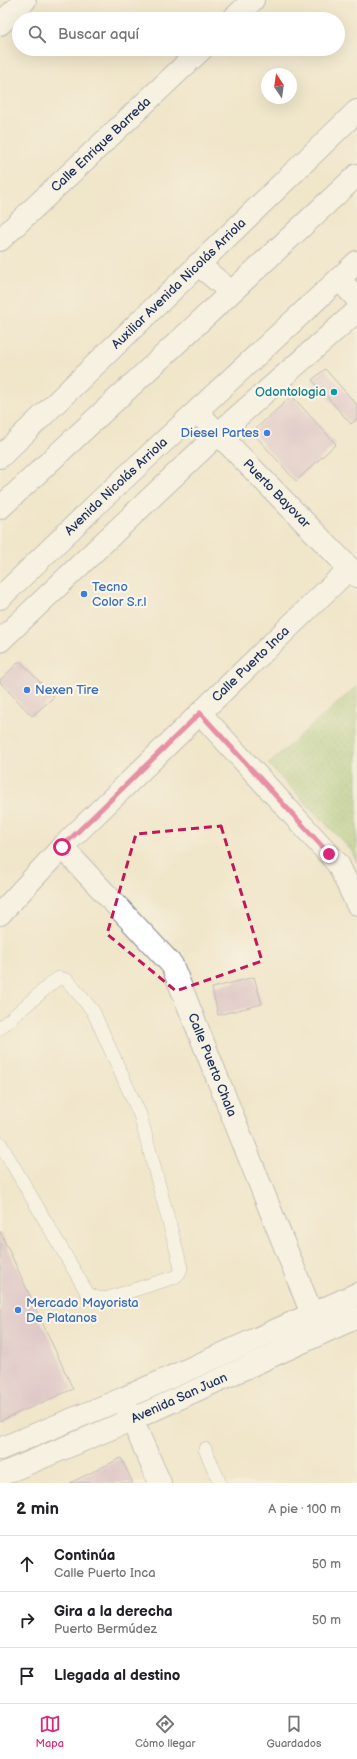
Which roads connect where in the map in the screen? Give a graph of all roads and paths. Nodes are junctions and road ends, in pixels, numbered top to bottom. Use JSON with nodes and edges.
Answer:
{"nodes":[{"id":1,"x":25,"y":0,"type":"edge"},
{"id":2,"x":253,"y":0,"type":"edge"},
{"id":3,"x":12,"y":12,"type":"edge"},
{"id":4,"x":12,"y":12,"type":"edge"},
{"id":5,"x":240,"y":12,"type":"edge"},
{"id":6,"x":0,"y":24,"type":"edge"},
{"id":7,"x":195,"y":56,"type":"edge"},
{"id":8,"x":357,"y":111,"type":"edge"},
{"id":9,"x":357,"y":175,"type":"edge"},
{"id":10,"x":0,"y":240,"type":"edge"},
{"id":11,"x":357,"y":262,"type":"edge"},
{"id":12,"x":198,"y":264,"type":"junction"},
{"id":13,"x":339,"y":279,"type":"junction"},
{"id":14,"x":231,"y":292,"type":"junction"},
{"id":15,"x":357,"y":299,"type":"edge"},
{"id":16,"x":357,"y":311,"type":"edge"},
{"id":17,"x":197,"y":412,"type":"junction"},
{"id":18,"x":218,"y":434,"type":"junction"},
{"id":19,"x":0,"y":457,"type":"edge"},
{"id":20,"x":0,"y":508,"type":"edge"},
{"id":21,"x":354,"y":572,"type":"edge"},
{"id":22,"x":0,"y":598,"type":"edge"},
{"id":23,"x":0,"y":641,"type":"edge"},
{"id":24,"x":200,"y":713,"type":"junction"},
{"id":25,"x":62,"y":847,"type":"junction"},
{"id":26,"x":357,"y":904,"type":"edge"},
{"id":27,"x":0,"y":914,"type":"edge"},
{"id":28,"x":0,"y":1028,"type":"edge"},
{"id":29,"x":0,"y":1143,"type":"edge"},
{"id":30,"x":357,"y":1294,"type":"edge"},
{"id":31,"x":312,"y":1314,"type":"junction"},
{"id":32,"x":357,"y":1317,"type":"edge"},
{"id":33,"x":122,"y":1398,"type":"junction"},
{"id":34,"x":131,"y":1420,"type":"junction"},
{"id":35,"x":0,"y":1449,"type":"edge"},
{"id":36,"x":205,"y":1449,"type":"dead end"},
{"id":37,"x":0,"y":1475,"type":"edge"},
{"id":38,"x":160,"y":1483,"type":"edge"},
{"id":39,"x":220,"y":1483,"type":"edge"}],
"edges":[{"from":1,"to":4,"type":"street"},
{"from":2,"to":5,"type":"street"},
{"from":3,"to":6,"type":"street"},
{"from":7,"to":10,"type":"street","name":"Calle Enrique Barreda"},
{"from":8,"to":12,"type":"street","name":"Auxiliar Avenida Nicolás Arriola"},
{"from":9,"to":14,"type":"street"},
{"from":11,"to":13,"type":"street","name":"Avenida Nicolás Arriola"},
{"from":12,"to":14,"type":"street"},
{"from":12,"to":19,"type":"street","name":"Auxiliar Avenida Nicolás Arriola"},
{"from":13,"to":15,"type":"street"},
{"from":13,"to":17,"type":"street","name":"Avenida Nicolás Arriola"},
{"from":14,"to":20,"type":"street"},
{"from":16,"to":18,"type":"street"},
{"from":17,"to":18,"type":"street","name":"Puerto Bayovar"},
{"from":17,"to":22,"type":"street","name":"Avenida Nicolás Arriola"},
{"from":18,"to":21,"type":"street","name":"Puerto Bayovar"},
{"from":18,"to":23,"type":"street"},
{"from":21,"to":24,"type":"street","name":"Calle Puerto Inca"},
{"from":24,"to":25,"type":"street","name":"Calle Puerto Inca"},
{"from":24,"to":26,"type":"street"},
{"from":25,"to":27,"type":"street","name":"Calle Puerto Inca"},
{"from":25,"to":31,"type":"street","name":"Calle Puerto Chala"},
{"from":28,"to":29,"type":"lane"},
{"from":30,"to":31,"type":"street","name":"Avenida San Juan"},
{"from":31,"to":33,"type":"street","name":"Avenida San Juan"},
{"from":32,"to":34,"type":"street","name":"Avenida San Juan"},
{"from":33,"to":34,"type":"street"},
{"from":33,"to":35,"type":"street","name":"Avenida San Juan"},
{"from":34,"to":37,"type":"street","name":"Avenida San Juan"},
{"from":34,"to":38,"type":"street"},
{"from":36,"to":39,"type":"lane"}]}
